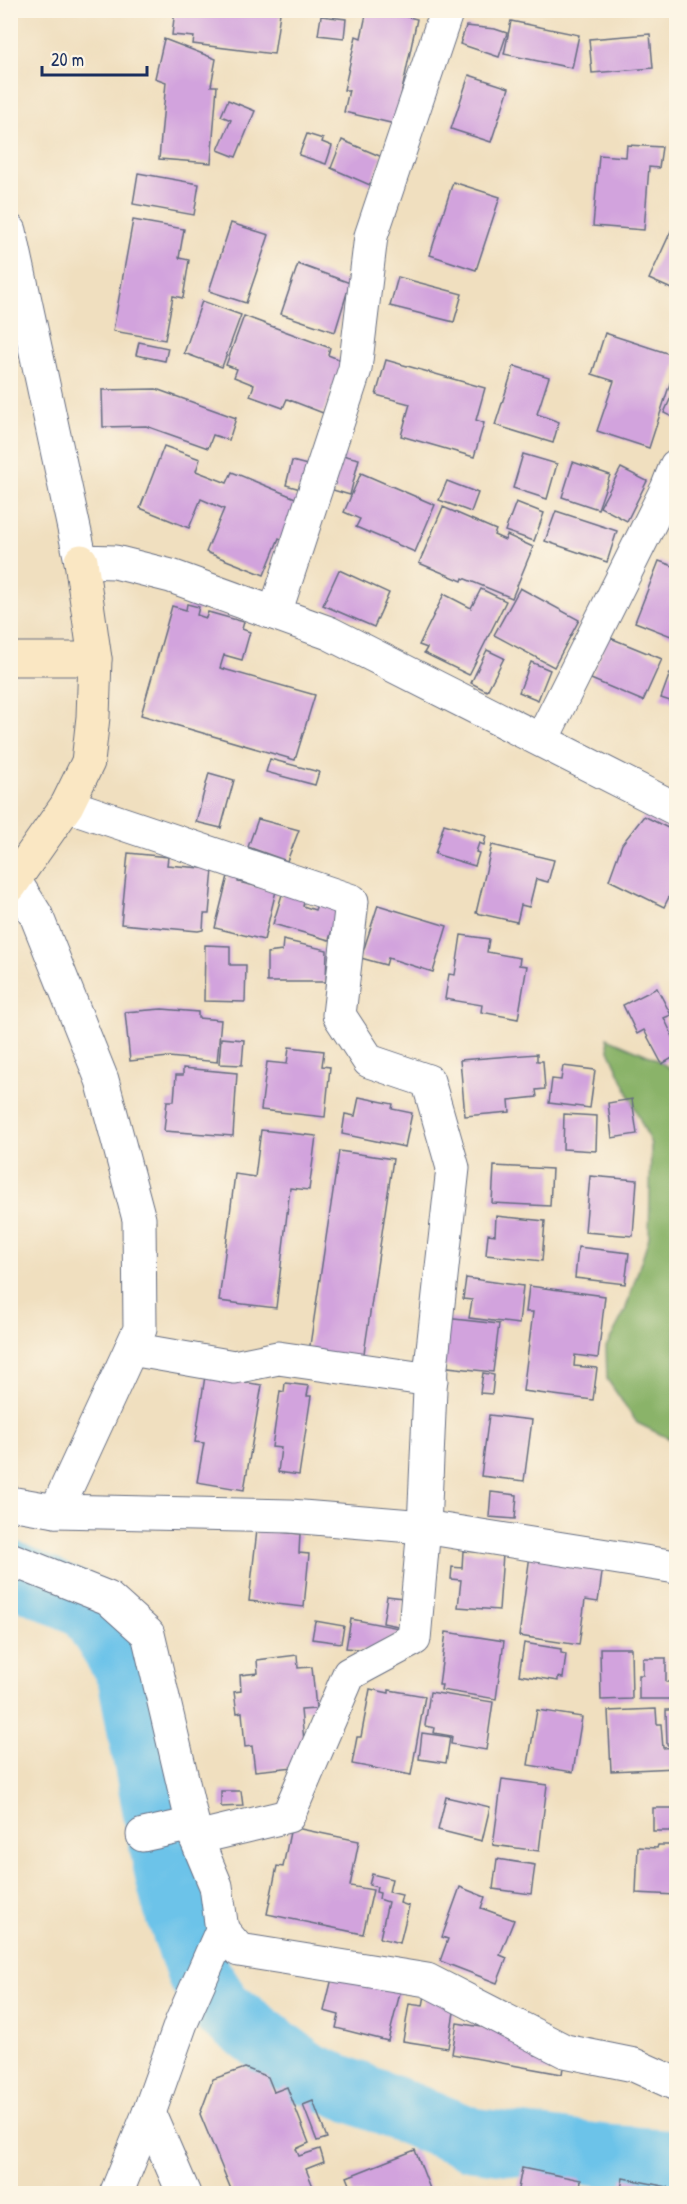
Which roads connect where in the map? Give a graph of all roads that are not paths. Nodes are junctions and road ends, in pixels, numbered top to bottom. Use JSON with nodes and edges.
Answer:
{"nodes":[{"id":1,"x":447,"y":10,"type":"edge"},
{"id":2,"x":10,"y":231,"type":"edge"},
{"id":3,"x":676,"y":466,"type":"edge"},
{"id":4,"x":81,"y":561,"type":"junction"},
{"id":5,"x":274,"y":613,"type":"junction"},
{"id":6,"x":21,"y":659,"type":"edge"},
{"id":7,"x":95,"y":659,"type":"junction"},
{"id":8,"x":542,"y":739,"type":"junction"},
{"id":9,"x":67,"y":805,"type":"junction"},
{"id":10,"x":676,"y":809,"type":"edge"},
{"id":11,"x":12,"y":883,"type":"edge"},
{"id":12,"x":131,"y":1349,"type":"junction"},
{"id":13,"x":431,"y":1380,"type":"junction"},
{"id":14,"x":10,"y":1503,"type":"edge"},
{"id":15,"x":56,"y":1511,"type":"junction"},
{"id":16,"x":424,"y":1527,"type":"junction"},
{"id":17,"x":673,"y":1558,"type":"edge"},
{"id":18,"x":10,"y":1559,"type":"edge"},
{"id":19,"x":195,"y":1831,"type":"junction"},
{"id":20,"x":143,"y":1835,"type":"dead end"},
{"id":21,"x":222,"y":1930,"type":"junction"},
{"id":22,"x":676,"y":2084,"type":"edge"},
{"id":23,"x":149,"y":2113,"type":"junction"},
{"id":24,"x":116,"y":2193,"type":"edge"},
{"id":25,"x":184,"y":2193,"type":"edge"}],
"edges":[{"from":1,"to":5,"type":"street"},
{"from":2,"to":4,"type":"street"},
{"from":3,"to":8,"type":"street"},
{"from":4,"to":5,"type":"street"},
{"from":4,"to":7,"type":"street"},
{"from":5,"to":8,"type":"street"},
{"from":6,"to":7,"type":"street"},
{"from":7,"to":9,"type":"street"},
{"from":8,"to":10,"type":"street"},
{"from":9,"to":11,"type":"street"},
{"from":9,"to":13,"type":"street"},
{"from":11,"to":12,"type":"street"},
{"from":12,"to":13,"type":"street"},
{"from":12,"to":15,"type":"street"},
{"from":13,"to":16,"type":"street"},
{"from":14,"to":15,"type":"street"},
{"from":15,"to":16,"type":"street"},
{"from":16,"to":17,"type":"street"},
{"from":16,"to":19,"type":"street"},
{"from":18,"to":19,"type":"street"},
{"from":19,"to":20,"type":"street"},
{"from":19,"to":21,"type":"street"},
{"from":21,"to":22,"type":"street"},
{"from":21,"to":23,"type":"street"},
{"from":23,"to":24,"type":"street"},
{"from":23,"to":25,"type":"street"}]}
